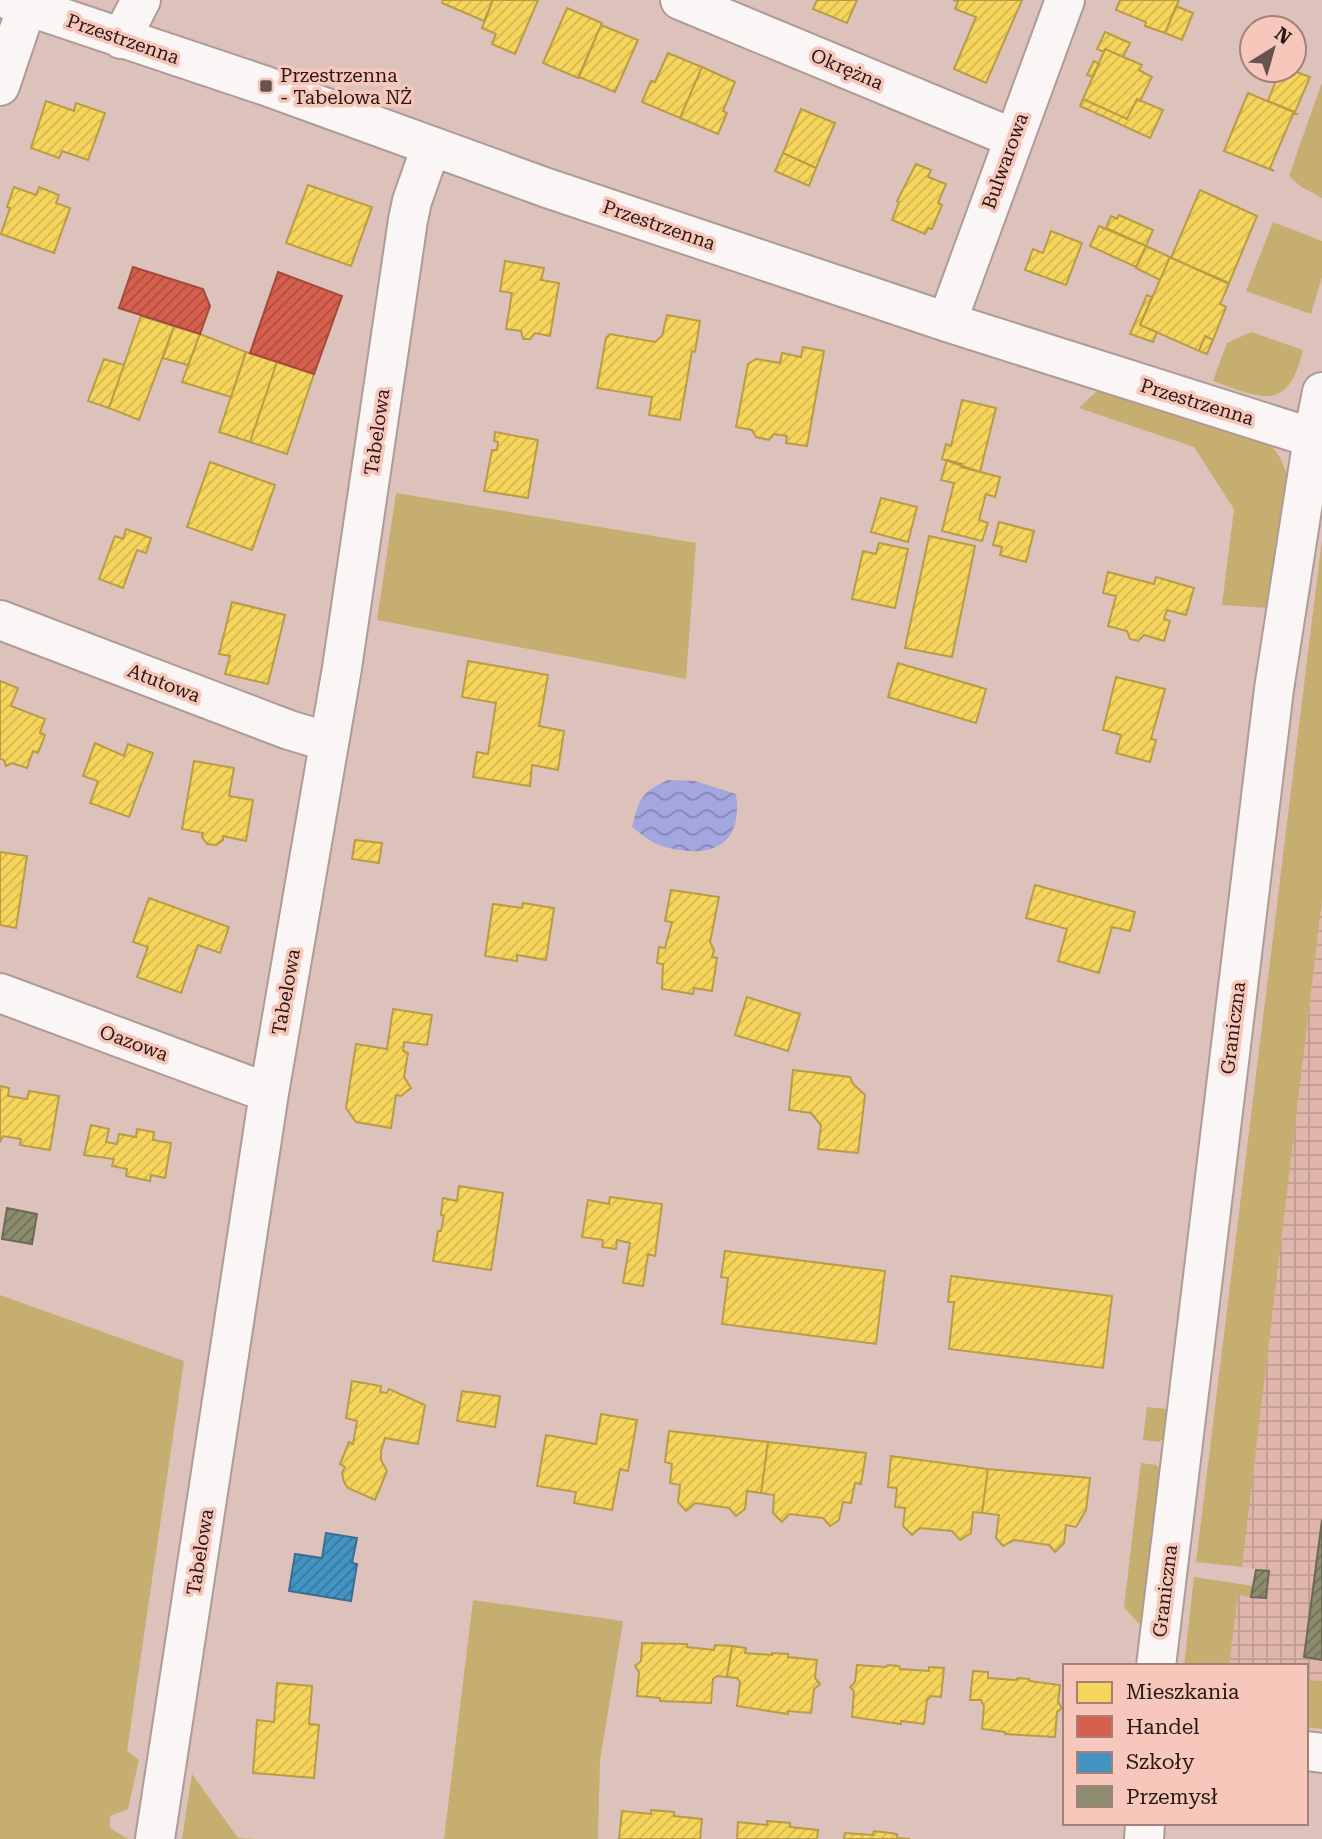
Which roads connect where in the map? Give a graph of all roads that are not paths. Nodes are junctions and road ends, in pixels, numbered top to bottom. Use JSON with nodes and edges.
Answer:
{"nodes":[{"id":1,"x":141,"y":0,"type":"edge"},
{"id":2,"x":680,"y":0,"type":"edge"},
{"id":3,"x":1065,"y":0,"type":"edge"},
{"id":4,"x":18,"y":3,"type":"edge"},
{"id":5,"x":121,"y":39,"type":"junction"},
{"id":6,"x":0,"y":86,"type":"edge"},
{"id":7,"x":1013,"y":138,"type":"junction"},
{"id":8,"x":430,"y":147,"type":"junction"},
{"id":9,"x":947,"y":323,"type":"junction"},
{"id":10,"x":1322,"y":392,"type":"edge"},
{"id":11,"x":1313,"y":438,"type":"junction"},
{"id":12,"x":0,"y":620,"type":"edge"},
{"id":13,"x":329,"y":742,"type":"junction"},
{"id":14,"x":0,"y":993,"type":"edge"},
{"id":15,"x":269,"y":1093,"type":"junction"},
{"id":16,"x":1156,"y":1664,"type":"edge"},
{"id":17,"x":155,"y":1839,"type":"edge"}],
"edges":[{"from":1,"to":5,"type":"street"},
{"from":2,"to":7,"type":"street","name":"Okrężna"},
{"from":3,"to":7,"type":"street","name":"Bulwarowa"},
{"from":4,"to":5,"type":"street","name":"Przestrzenna"},
{"from":4,"to":6,"type":"street"},
{"from":5,"to":8,"type":"street","name":"Przestrzenna"},
{"from":7,"to":9,"type":"street","name":"Bulwarowa"},
{"from":8,"to":9,"type":"street","name":"Przestrzenna"},
{"from":8,"to":13,"type":"street","name":"Tabelowa"},
{"from":9,"to":11,"type":"street","name":"Przestrzenna"},
{"from":10,"to":11,"type":"street","name":"Graniczna"},
{"from":11,"to":16,"type":"street","name":"Graniczna"},
{"from":12,"to":13,"type":"street","name":"Atutowa"},
{"from":13,"to":15,"type":"street","name":"Tabelowa"},
{"from":14,"to":15,"type":"street","name":"Oazowa"},
{"from":15,"to":17,"type":"street","name":"Tabelowa"}]}
